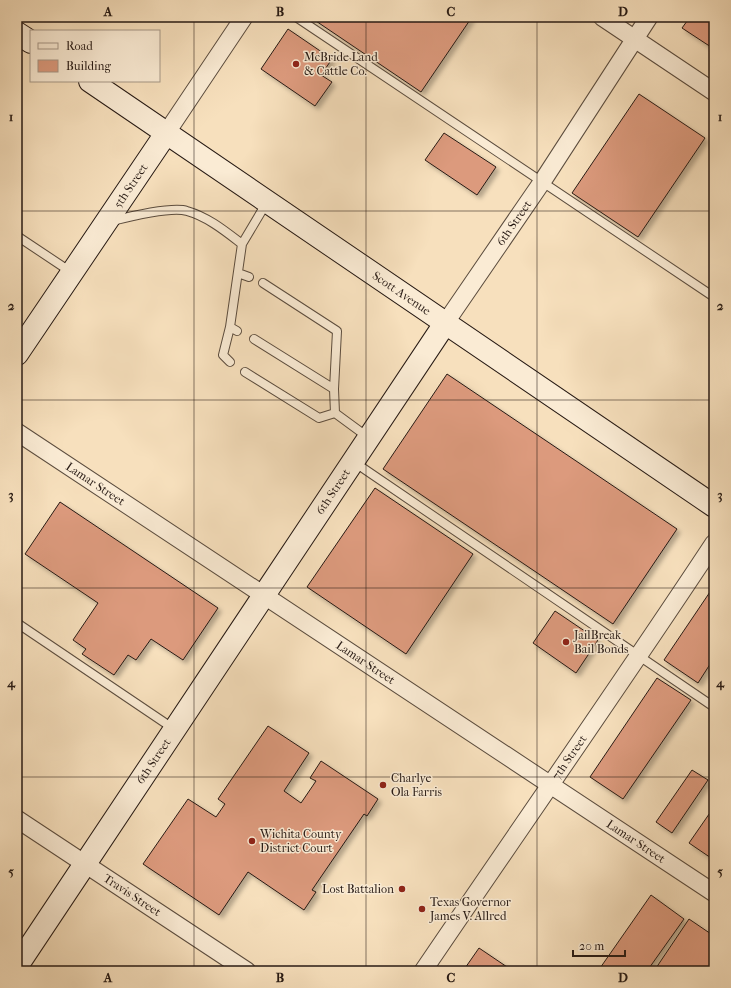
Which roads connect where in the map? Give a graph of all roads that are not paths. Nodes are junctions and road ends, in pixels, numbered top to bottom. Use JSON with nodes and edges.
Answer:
{"nodes":[{"id":1,"x":244,"y":17,"type":"edge"},
{"id":2,"x":296,"y":17,"type":"edge"},
{"id":3,"x":602,"y":17,"type":"edge"},
{"id":4,"x":648,"y":17,"type":"edge"},
{"id":5,"x":17,"y":33,"type":"edge"},
{"id":6,"x":634,"y":38,"type":"junction"},
{"id":7,"x":30,"y":41,"type":"edge"},
{"id":8,"x":92,"y":82,"type":"edge"},
{"id":9,"x":714,"y":92,"type":"edge"},
{"id":10,"x":167,"y":132,"type":"junction"},
{"id":11,"x":542,"y":182,"type":"junction"},
{"id":12,"x":268,"y":201,"type":"junction"},
{"id":13,"x":106,"y":222,"type":"junction"},
{"id":14,"x":17,"y":236,"type":"edge"},
{"id":15,"x":242,"y":244,"type":"junction"},
{"id":16,"x":73,"y":273,"type":"junction"},
{"id":17,"x":238,"y":273,"type":"junction"},
{"id":18,"x":249,"y":277,"type":"dead end"},
{"id":19,"x":263,"y":283,"type":"dead end"},
{"id":20,"x":714,"y":297,"type":"edge"},
{"id":21,"x":446,"y":322,"type":"junction"},
{"id":22,"x":254,"y":339,"type":"dead end"},
{"id":23,"x":17,"y":354,"type":"edge"},
{"id":24,"x":230,"y":362,"type":"dead end"},
{"id":25,"x":245,"y":372,"type":"dead end"},
{"id":26,"x":334,"y":390,"type":"junction"},
{"id":27,"x":335,"y":413,"type":"junction"},
{"id":28,"x":17,"y":432,"type":"edge"},
{"id":29,"x":369,"y":439,"type":"junction"},
{"id":30,"x":354,"y":462,"type":"junction"},
{"id":31,"x":714,"y":506,"type":"edge"},
{"id":32,"x":714,"y":543,"type":"edge"},
{"id":33,"x":264,"y":596,"type":"junction"},
{"id":34,"x":17,"y":624,"type":"edge"},
{"id":35,"x":640,"y":656,"type":"junction"},
{"id":36,"x":714,"y":707,"type":"edge"},
{"id":37,"x":174,"y":729,"type":"junction"},
{"id":38,"x":550,"y":783,"type":"junction"},
{"id":39,"x":17,"y":819,"type":"edge"},
{"id":40,"x":83,"y":864,"type":"junction"},
{"id":41,"x":714,"y":893,"type":"edge"},
{"id":42,"x":17,"y":966,"type":"edge"},
{"id":43,"x":247,"y":971,"type":"edge"},
{"id":44,"x":423,"y":971,"type":"edge"}],
"edges":[{"from":1,"to":10,"type":"street","name":"5th Street"},
{"from":2,"to":11,"type":"lane"},
{"from":3,"to":6,"type":"street"},
{"from":4,"to":6,"type":"street","name":"6th Street"},
{"from":5,"to":7,"type":"main road"},
{"from":6,"to":9,"type":"street"},
{"from":6,"to":11,"type":"street","name":"6th Street"},
{"from":8,"to":10,"type":"main road","name":"Scott Avenue"},
{"from":10,"to":12,"type":"main road","name":"Scott Avenue"},
{"from":10,"to":13,"type":"main road","name":"5th Street"},
{"from":11,"to":20,"type":"lane"},
{"from":11,"to":21,"type":"street","name":"6th Street"},
{"from":12,"to":15,"type":"lane"},
{"from":12,"to":21,"type":"main road","name":"Scott Avenue"},
{"from":13,"to":15,"type":"lane"},
{"from":13,"to":16,"type":"main road","name":"5th Street"},
{"from":14,"to":16,"type":"lane"},
{"from":15,"to":17,"type":"lane"},
{"from":16,"to":23,"type":"main road","name":"5th Street"},
{"from":17,"to":18,"type":"lane"},
{"from":17,"to":24,"type":"lane"},
{"from":19,"to":26,"type":"lane"},
{"from":21,"to":29,"type":"main road","name":"6th Street"},
{"from":21,"to":31,"type":"main road","name":"Scott Avenue"},
{"from":22,"to":26,"type":"lane"},
{"from":25,"to":27,"type":"lane"},
{"from":26,"to":27,"type":"lane"},
{"from":27,"to":29,"type":"lane"},
{"from":28,"to":33,"type":"street","name":"Lamar Street"},
{"from":29,"to":30,"type":"main road","name":"6th Street"},
{"from":30,"to":33,"type":"main road","name":"6th Street"},
{"from":30,"to":35,"type":"lane"},
{"from":32,"to":35,"type":"street","name":"7th Street"},
{"from":33,"to":37,"type":"main road","name":"6th Street"},
{"from":33,"to":38,"type":"street","name":"Lamar Street"},
{"from":34,"to":37,"type":"lane"},
{"from":35,"to":36,"type":"lane"},
{"from":35,"to":38,"type":"street","name":"7th Street"},
{"from":37,"to":40,"type":"main road","name":"6th Street"},
{"from":38,"to":41,"type":"street","name":"Lamar Street"},
{"from":38,"to":44,"type":"street","name":"7th Street"},
{"from":39,"to":40,"type":"street","name":"Travis Street"},
{"from":40,"to":42,"type":"main road","name":"6th Street"},
{"from":40,"to":43,"type":"street","name":"Travis Street"}]}
